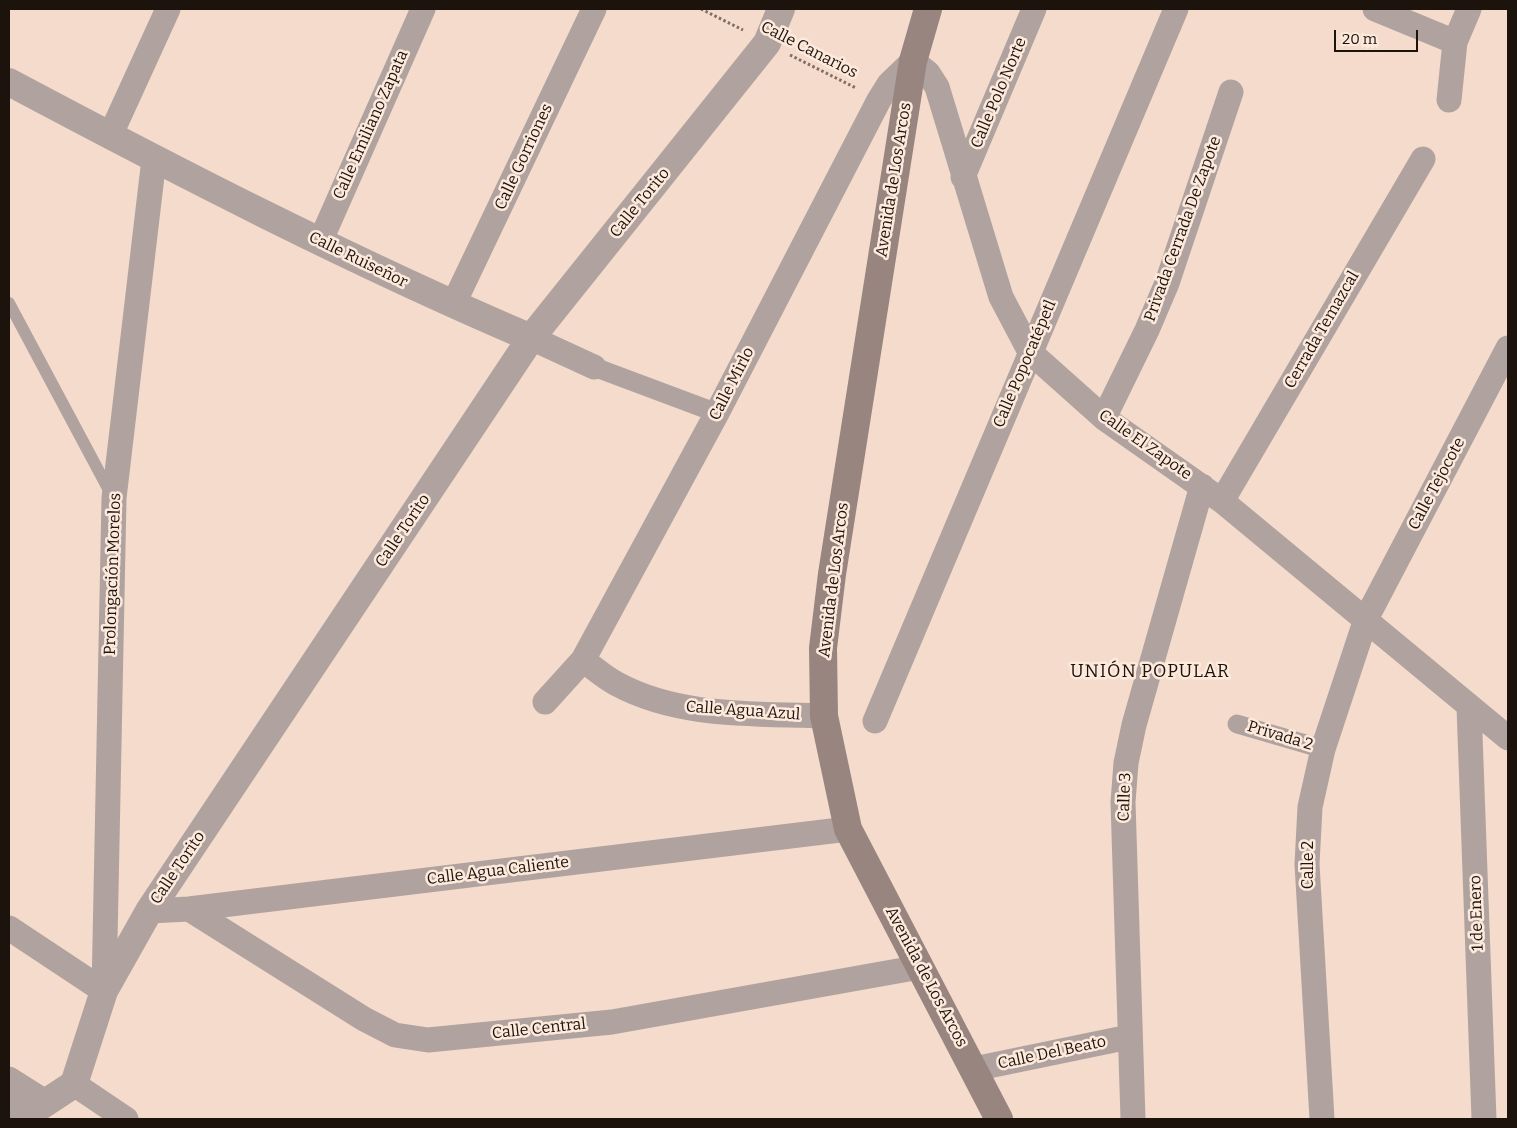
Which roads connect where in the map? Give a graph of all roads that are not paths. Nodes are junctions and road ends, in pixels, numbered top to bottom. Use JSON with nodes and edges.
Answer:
{"nodes":[{"id":1,"x":168,"y":9,"type":"edge"},
{"id":2,"x":423,"y":9,"type":"edge"},
{"id":3,"x":594,"y":9,"type":"edge"},
{"id":4,"x":781,"y":9,"type":"edge"},
{"id":5,"x":928,"y":9,"type":"edge"},
{"id":6,"x":1034,"y":9,"type":"edge"},
{"id":7,"x":1176,"y":9,"type":"edge"},
{"id":8,"x":1376,"y":9,"type":"edge"},
{"id":9,"x":1469,"y":9,"type":"edge"},
{"id":10,"x":1455,"y":42,"type":"junction"},
{"id":11,"x":913,"y":61,"type":"junction"},
{"id":12,"x":9,"y":82,"type":"edge"},
{"id":13,"x":1231,"y":92,"type":"dead end"},
{"id":14,"x":1449,"y":100,"type":"dead end"},
{"id":15,"x":110,"y":136,"type":"junction"},
{"id":16,"x":154,"y":159,"type":"junction"},
{"id":17,"x":1422,"y":159,"type":"dead end"},
{"id":18,"x":963,"y":176,"type":"junction"},
{"id":19,"x":320,"y":242,"type":"junction"},
{"id":20,"x":9,"y":303,"type":"edge"},
{"id":21,"x":453,"y":305,"type":"junction"},
{"id":22,"x":531,"y":338,"type":"junction"},
{"id":23,"x":1508,"y":348,"type":"edge"},
{"id":24,"x":1030,"y":352,"type":"junction"},
{"id":25,"x":594,"y":368,"type":"joint"},
{"id":26,"x":717,"y":413,"type":"junction"},
{"id":27,"x":1104,"y":418,"type":"junction"},
{"id":28,"x":1202,"y":486,"type":"junction"},
{"id":29,"x":114,"y":498,"type":"junction"},
{"id":30,"x":1222,"y":501,"type":"junction"},
{"id":31,"x":1366,"y":619,"type":"junction"},
{"id":32,"x":583,"y":660,"type":"junction"},
{"id":33,"x":545,"y":702,"type":"dead end"},
{"id":34,"x":1469,"y":707,"type":"junction"},
{"id":35,"x":824,"y":716,"type":"junction"},
{"id":36,"x":875,"y":721,"type":"dead end"},
{"id":37,"x":1237,"y":724,"type":"dead end"},
{"id":38,"x":1508,"y":738,"type":"edge"},
{"id":39,"x":1323,"y":749,"type":"junction"},
{"id":40,"x":848,"y":829,"type":"junction"},
{"id":41,"x":189,"y":909,"type":"junction"},
{"id":42,"x":149,"y":911,"type":"junction"},
{"id":43,"x":9,"y":928,"type":"edge"},
{"id":44,"x":920,"y":967,"type":"junction"},
{"id":45,"x":104,"y":991,"type":"junction"},
{"id":46,"x":1129,"y":1037,"type":"junction"},
{"id":47,"x":974,"y":1069,"type":"junction"},
{"id":48,"x":9,"y":1079,"type":"edge"},
{"id":49,"x":74,"y":1084,"type":"junction"},
{"id":50,"x":26,"y":1110,"type":"edge"},
{"id":51,"x":125,"y":1119,"type":"edge"},
{"id":52,"x":999,"y":1119,"type":"edge"},
{"id":53,"x":1133,"y":1119,"type":"edge"},
{"id":54,"x":1322,"y":1119,"type":"edge"},
{"id":55,"x":1484,"y":1119,"type":"edge"}],
"edges":[{"from":1,"to":15,"type":"street"},
{"from":2,"to":19,"type":"street","name":"Calle Emiliano Zapata"},
{"from":3,"to":21,"type":"street","name":"Calle Gorriones"},
{"from":4,"to":22,"type":"street","name":"Calle Torito"},
{"from":5,"to":11,"type":"main road","name":"Avenida de Los Arcos"},
{"from":6,"to":18,"type":"street","name":"Calle Polo Norte"},
{"from":7,"to":24,"type":"street","name":"Calle Popocatépetl"},
{"from":8,"to":10,"type":"street"},
{"from":9,"to":10,"type":"street"},
{"from":10,"to":14,"type":"street"},
{"from":11,"to":18,"type":"street","name":"Calle El Zapote"},
{"from":11,"to":26,"type":"street","name":"Calle Mirlo"},
{"from":11,"to":35,"type":"main road","name":"Avenida de Los Arcos"},
{"from":12,"to":15,"type":"street","name":"Calle Ruiseñor"},
{"from":13,"to":27,"type":"street","name":"Privada Cerrada De Zapote"},
{"from":15,"to":16,"type":"street","name":"Calle Ruiseñor"},
{"from":16,"to":19,"type":"street","name":"Calle Ruiseñor"},
{"from":16,"to":29,"type":"street","name":"Prolongación Morelos"},
{"from":17,"to":30,"type":"street","name":"Cerrada Temazcal"},
{"from":18,"to":24,"type":"street","name":"Calle El Zapote"},
{"from":19,"to":21,"type":"street","name":"Calle Ruiseñor"},
{"from":20,"to":29,"type":"lane"},
{"from":21,"to":22,"type":"street","name":"Calle Ruiseñor"},
{"from":22,"to":25,"type":"street","name":"Calle Ruiseñor"},
{"from":22,"to":42,"type":"street","name":"Calle Torito"},
{"from":23,"to":31,"type":"street","name":"Calle Tejocote"},
{"from":24,"to":27,"type":"street","name":"Calle El Zapote"},
{"from":24,"to":36,"type":"street","name":"Calle Popocatépetl"},
{"from":25,"to":26,"type":"street","name":"Calle Ruiseñor"},
{"from":26,"to":32,"type":"street","name":"Calle Mirlo"},
{"from":27,"to":28,"type":"street","name":"Calle El Zapote"},
{"from":28,"to":30,"type":"street","name":"Calle El Zapote"},
{"from":28,"to":46,"type":"street","name":"Calle 3"},
{"from":29,"to":45,"type":"street","name":"Prolongación Morelos"},
{"from":30,"to":31,"type":"street","name":"Calle El Zapote"},
{"from":31,"to":34,"type":"street","name":"Calle El Zapote"},
{"from":31,"to":39,"type":"street","name":"Calle 2"},
{"from":32,"to":33,"type":"street","name":"Calle Mirlo"},
{"from":32,"to":35,"type":"street","name":"Calle Agua Azul"},
{"from":34,"to":38,"type":"street","name":"Calle El Zapote"},
{"from":34,"to":55,"type":"street","name":"1 de Enero"},
{"from":35,"to":40,"type":"main road","name":"Avenida de Los Arcos"},
{"from":37,"to":39,"type":"street","name":"Privada 2"},
{"from":39,"to":54,"type":"street","name":"Calle 2"},
{"from":40,"to":41,"type":"street","name":"Calle Agua Caliente"},
{"from":40,"to":44,"type":"main road","name":"Avenida de Los Arcos"},
{"from":41,"to":42,"type":"street","name":"Calle Agua Caliente"},
{"from":41,"to":44,"type":"street","name":"Calle Central"},
{"from":42,"to":45,"type":"street","name":"Calle Torito"},
{"from":43,"to":45,"type":"street"},
{"from":44,"to":47,"type":"main road","name":"Avenida de Los Arcos"},
{"from":45,"to":49,"type":"street","name":"Calle Torito"},
{"from":46,"to":47,"type":"street","name":"Calle Del Beato"},
{"from":46,"to":53,"type":"street","name":"Calle 3"},
{"from":47,"to":52,"type":"main road","name":"Avenida de Los Arcos"},
{"from":48,"to":50,"type":"street"},
{"from":49,"to":50,"type":"street"},
{"from":49,"to":51,"type":"street"}]}
